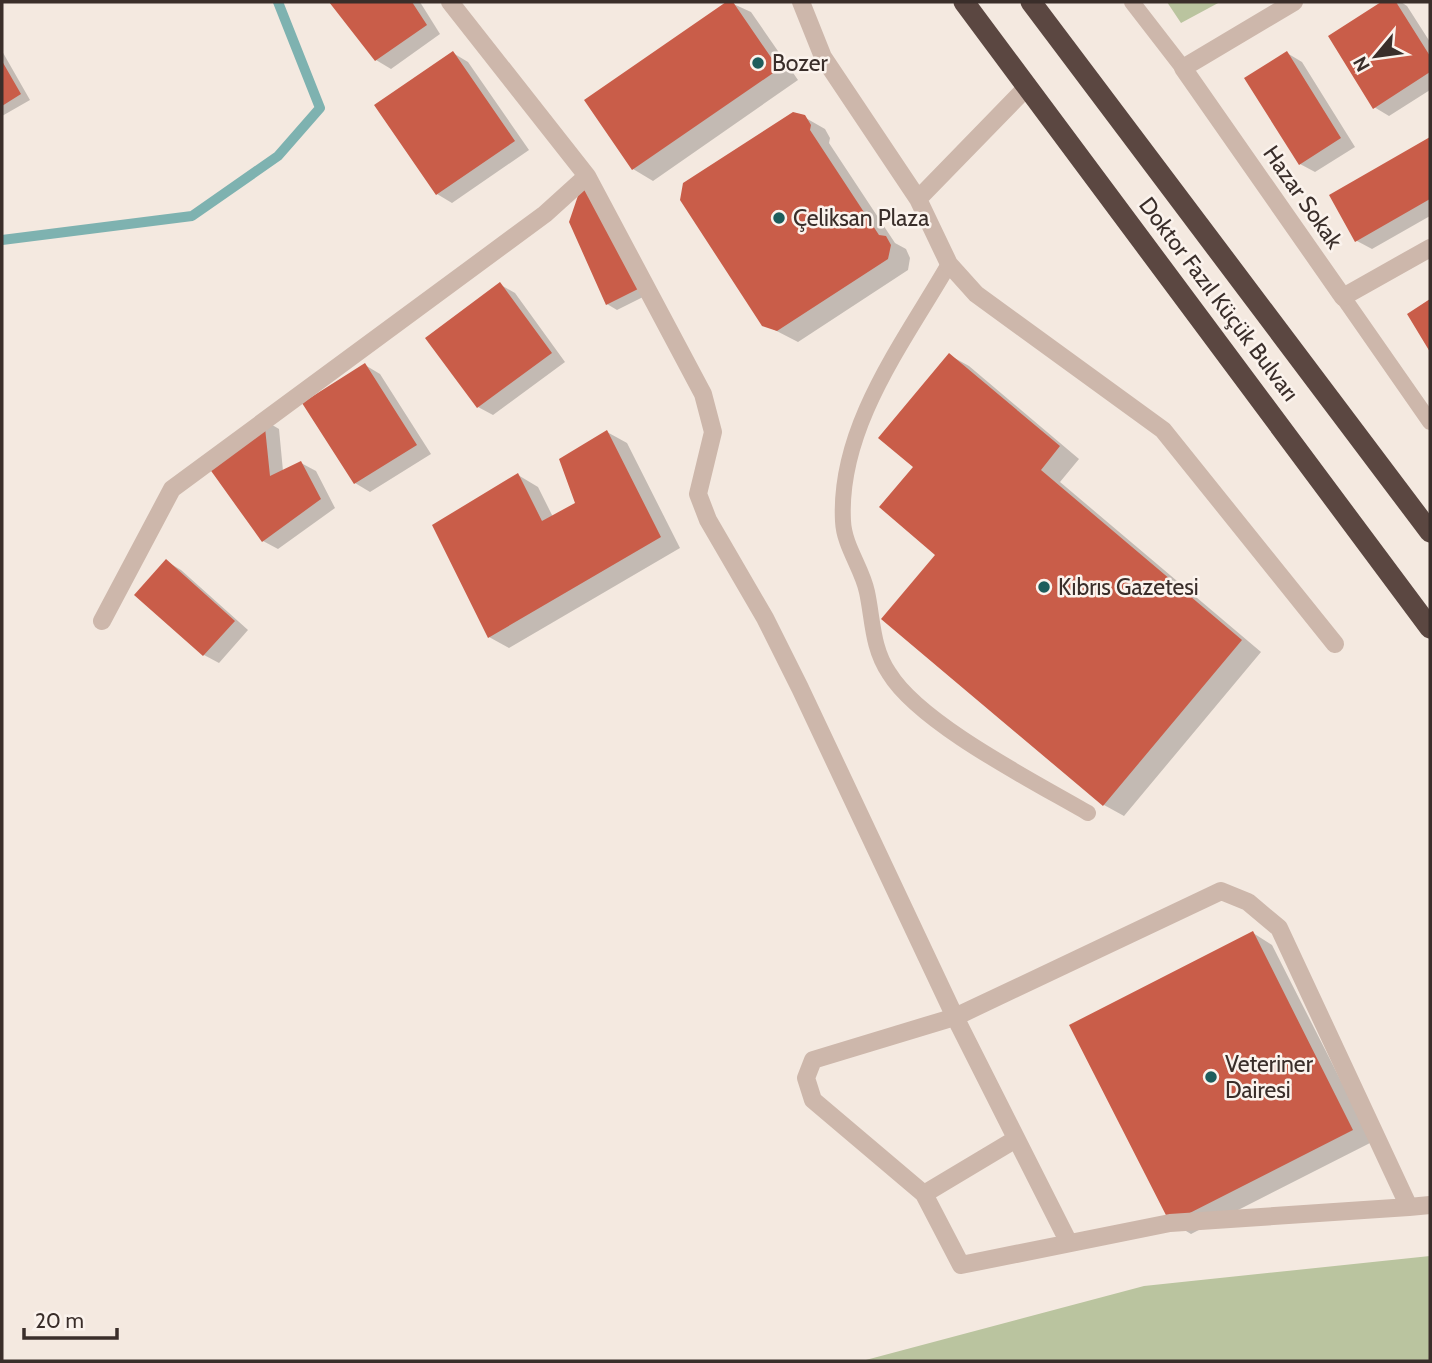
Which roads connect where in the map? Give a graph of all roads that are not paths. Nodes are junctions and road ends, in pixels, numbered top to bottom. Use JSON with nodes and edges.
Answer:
{"nodes":[{"id":1,"x":450,"y":2,"type":"edge"},
{"id":2,"x":801,"y":2,"type":"edge"},
{"id":3,"x":964,"y":2,"type":"edge"},
{"id":4,"x":1031,"y":2,"type":"edge"},
{"id":5,"x":1132,"y":2,"type":"edge"},
{"id":6,"x":1294,"y":2,"type":"edge"},
{"id":7,"x":1183,"y":68,"type":"junction"},
{"id":8,"x":1028,"y":86,"type":"junction"},
{"id":9,"x":587,"y":177,"type":"junction"},
{"id":10,"x":918,"y":199,"type":"junction"},
{"id":11,"x":1430,"y":248,"type":"edge"},
{"id":12,"x":949,"y":264,"type":"junction"},
{"id":13,"x":1343,"y":297,"type":"junction"},
{"id":14,"x":1430,"y":422,"type":"edge"},
{"id":15,"x":1430,"y":532,"type":"edge"},
{"id":16,"x":102,"y":621,"type":"dead end"},
{"id":17,"x":1430,"y":628,"type":"edge"},
{"id":18,"x":1335,"y":644,"type":"dead end"},
{"id":19,"x":1088,"y":813,"type":"dead end"},
{"id":20,"x":955,"y":1017,"type":"junction"},
{"id":21,"x":1016,"y":1139,"type":"junction"},
{"id":22,"x":924,"y":1194,"type":"junction"},
{"id":23,"x":1430,"y":1205,"type":"edge"},
{"id":24,"x":1409,"y":1207,"type":"junction"},
{"id":25,"x":1069,"y":1243,"type":"junction"}],
"edges":[{"from":1,"to":9,"type":"street"},
{"from":2,"to":10,"type":"street"},
{"from":3,"to":8,"type":"highway","name":"Doktor Fazıl Küçük Bulvarı"},
{"from":4,"to":15,"type":"highway","name":"Doktor Fazıl Küçük Bulvarı"},
{"from":5,"to":7,"type":"lane","name":"Hazar Sokak"},
{"from":6,"to":7,"type":"street"},
{"from":7,"to":13,"type":"street","name":"Hazar Sokak"},
{"from":8,"to":10,"type":"street"},
{"from":8,"to":17,"type":"highway","name":"Doktor Fazıl Küçük Bulvarı"},
{"from":9,"to":16,"type":"street"},
{"from":9,"to":20,"type":"street"},
{"from":10,"to":12,"type":"street"},
{"from":11,"to":13,"type":"street"},
{"from":12,"to":18,"type":"street"},
{"from":12,"to":19,"type":"lane"},
{"from":13,"to":14,"type":"lane","name":"Hazar Sokak"},
{"from":20,"to":21,"type":"street"},
{"from":20,"to":22,"type":"street"},
{"from":20,"to":24,"type":"street"},
{"from":21,"to":22,"type":"street"},
{"from":21,"to":25,"type":"street"},
{"from":22,"to":25,"type":"street"},
{"from":23,"to":24,"type":"street"},
{"from":24,"to":25,"type":"street"}]}
